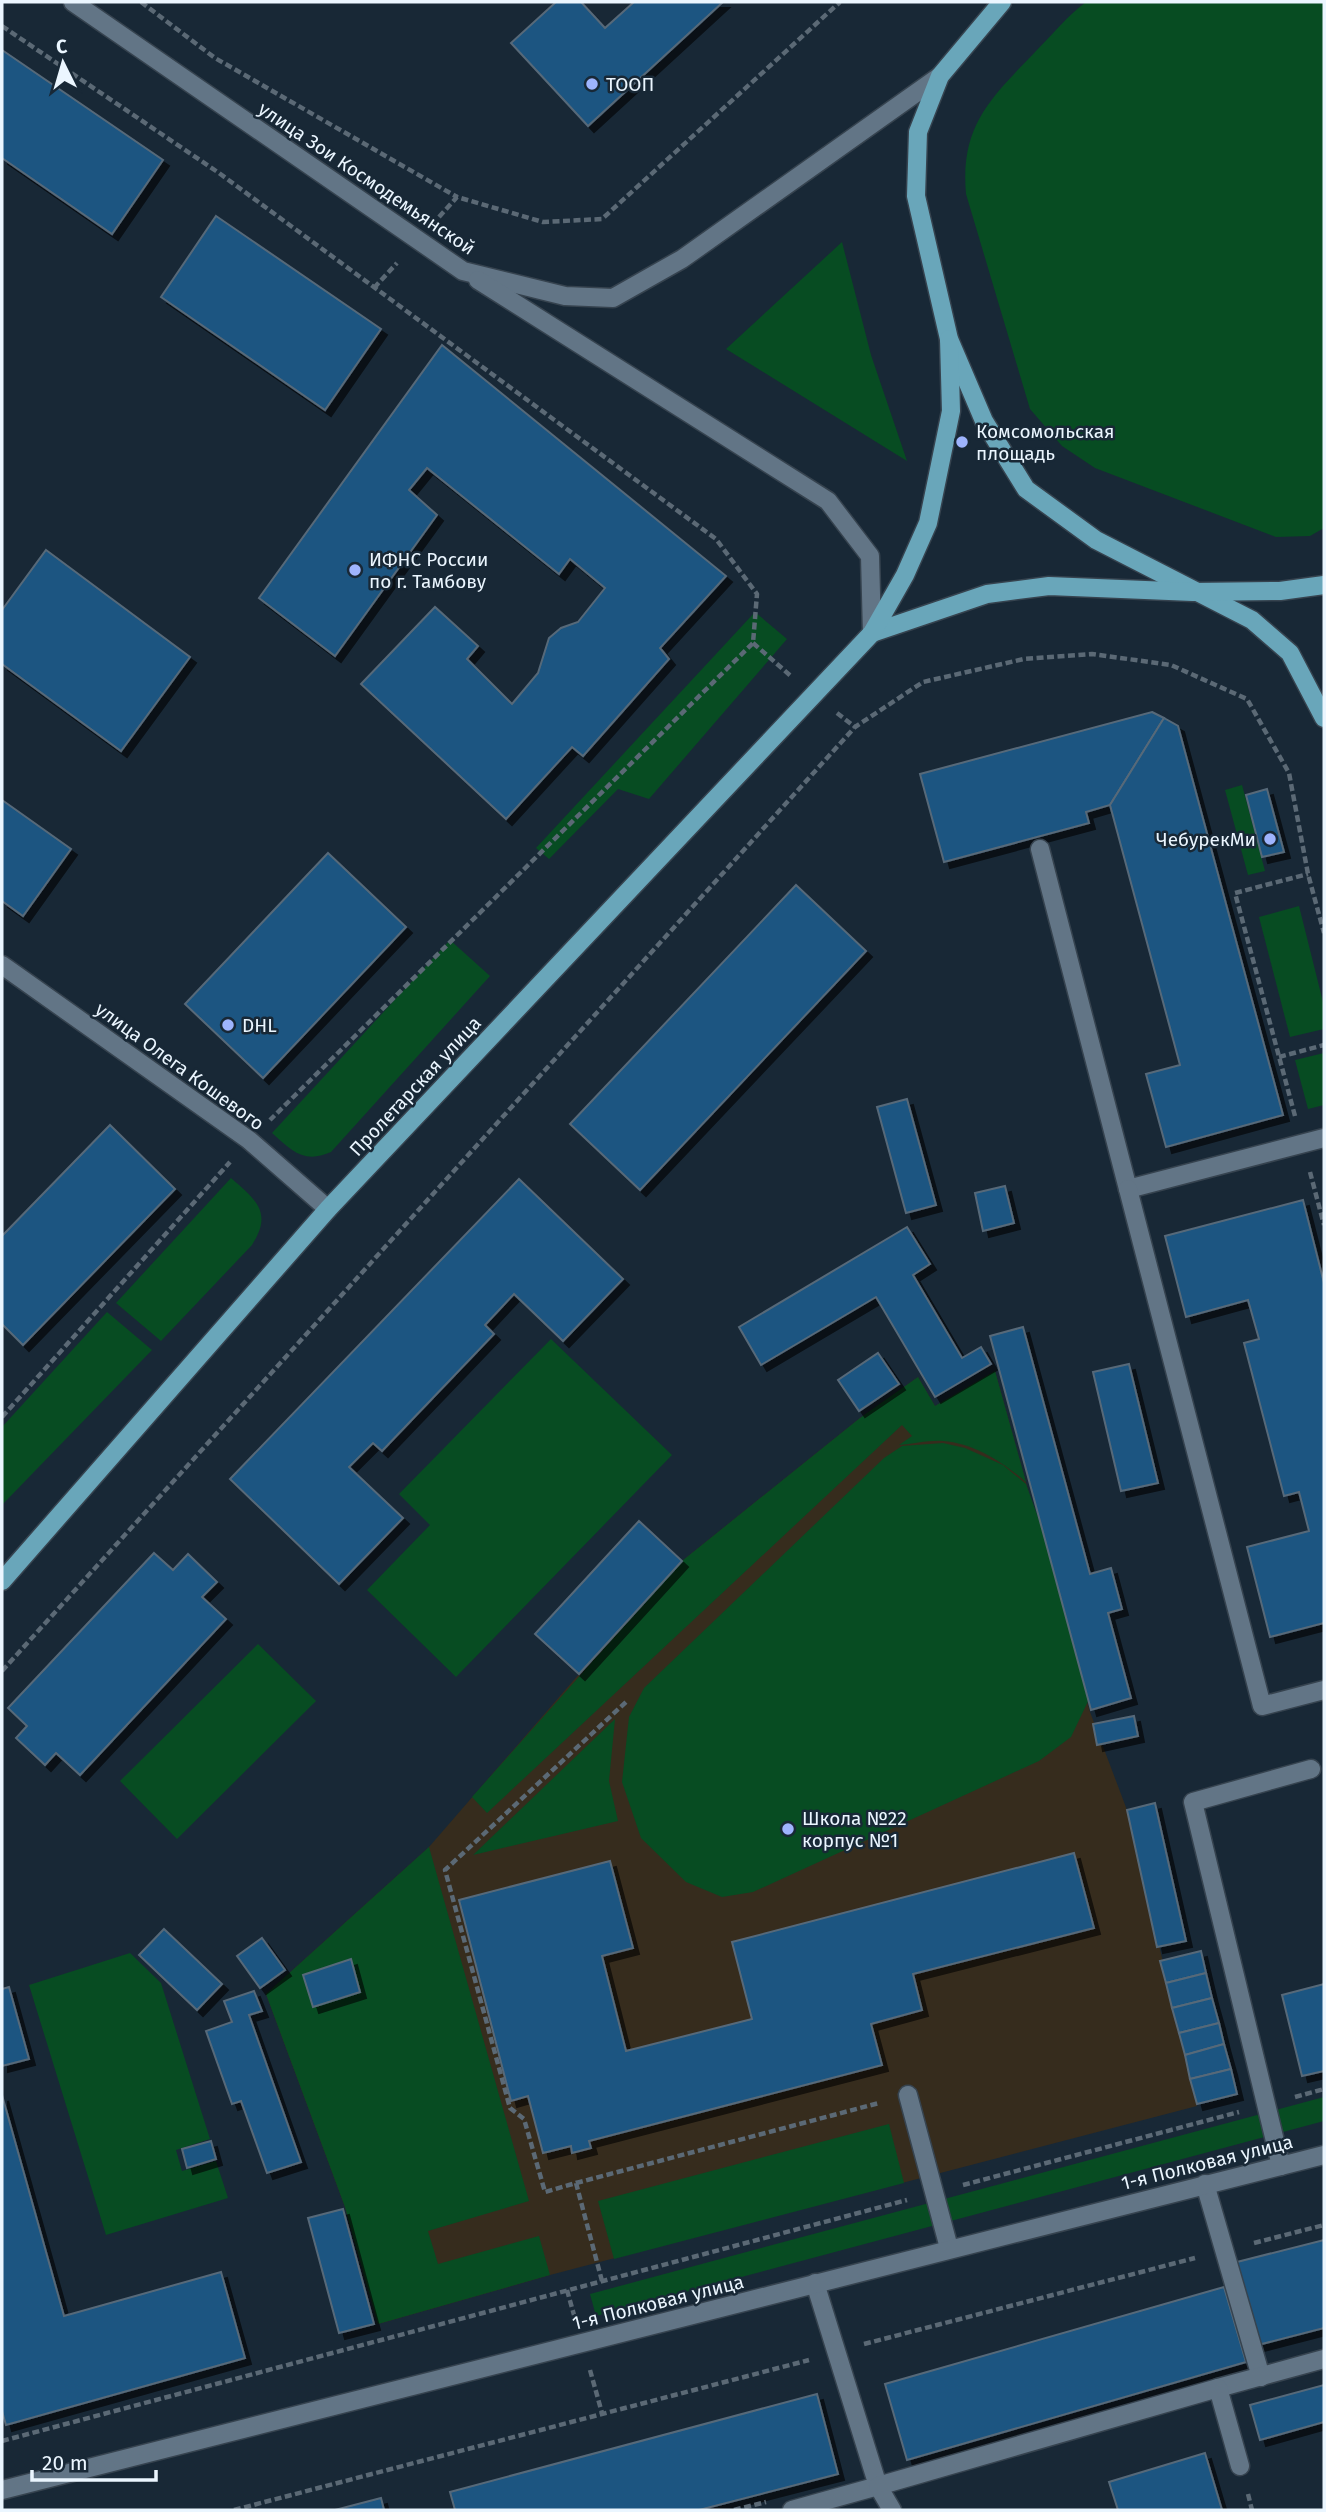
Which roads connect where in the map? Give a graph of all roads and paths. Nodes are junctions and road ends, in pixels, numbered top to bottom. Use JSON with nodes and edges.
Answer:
{"nodes":[{"id":1,"x":73,"y":2,"type":"edge"},
{"id":2,"x":141,"y":2,"type":"edge"},
{"id":3,"x":840,"y":2,"type":"edge"},
{"id":4,"x":1002,"y":2,"type":"edge"},
{"id":5,"x":2,"y":26,"type":"edge"},
{"id":6,"x":940,"y":76,"type":"junction"},
{"id":7,"x":457,"y":197,"type":"junction"},
{"id":8,"x":417,"y":241,"type":"junction"},
{"id":9,"x":463,"y":271,"type":"junction"},
{"id":10,"x":374,"y":288,"type":"junction"},
{"id":11,"x":948,"y":340,"type":"junction"},
{"id":12,"x":1324,"y":585,"type":"edge"},
{"id":13,"x":1193,"y":592,"type":"junction"},
{"id":14,"x":872,"y":633,"type":"junction"},
{"id":15,"x":1324,"y":718,"type":"edge"},
{"id":16,"x":1040,"y":849,"type":"dead end"},
{"id":17,"x":1308,"y":874,"type":"junction"},
{"id":18,"x":1324,"y":933,"type":"edge"},
{"id":19,"x":2,"y":965,"type":"edge"},
{"id":20,"x":1324,"y":1045,"type":"edge"},
{"id":21,"x":1279,"y":1057,"type":"junction"},
{"id":22,"x":1296,"y":1122,"type":"dead end"},
{"id":23,"x":1324,"y":1138,"type":"edge"},
{"id":24,"x":249,"y":1140,"type":"junction"},
{"id":25,"x":1307,"y":1161,"type":"dead end"},
{"id":26,"x":1128,"y":1189,"type":"junction"},
{"id":27,"x":328,"y":1209,"type":"junction"},
{"id":28,"x":1324,"y":1225,"type":"edge"},
{"id":29,"x":2,"y":1417,"type":"edge"},
{"id":30,"x":2,"y":1581,"type":"edge"},
{"id":31,"x":2,"y":1671,"type":"edge"},
{"id":32,"x":1324,"y":1690,"type":"edge"},
{"id":33,"x":626,"y":1703,"type":"dead end"},
{"id":34,"x":1311,"y":1769,"type":"dead end"},
{"id":35,"x":1324,"y":2089,"type":"edge"},
{"id":36,"x":908,"y":2095,"type":"joint"},
{"id":37,"x":1284,"y":2100,"type":"dead end"},
{"id":38,"x":1244,"y":2110,"type":"dead end"},
{"id":39,"x":1324,"y":2155,"type":"edge"},
{"id":40,"x":1281,"y":2166,"type":"junction"},
{"id":41,"x":576,"y":2183,"type":"junction"},
{"id":42,"x":1205,"y":2184,"type":"junction"},
{"id":43,"x":934,"y":2193,"type":"junction"},
{"id":44,"x":1324,"y":2225,"type":"edge"},
{"id":45,"x":949,"y":2248,"type":"junction"},
{"id":46,"x":1223,"y":2251,"type":"junction"},
{"id":47,"x":602,"y":2281,"type":"junction"},
{"id":48,"x":815,"y":2283,"type":"junction"},
{"id":49,"x":836,"y":2352,"type":"junction"},
{"id":50,"x":1324,"y":2359,"type":"edge"},
{"id":51,"x":813,"y":2372,"type":"dead end"},
{"id":52,"x":1261,"y":2377,"type":"junction"},
{"id":53,"x":1218,"y":2388,"type":"junction"},
{"id":54,"x":2,"y":2441,"type":"edge"},
{"id":55,"x":1240,"y":2466,"type":"dead end"},
{"id":56,"x":878,"y":2486,"type":"junction"},
{"id":57,"x":2,"y":2490,"type":"edge"},
{"id":58,"x":771,"y":2500,"type":"dead end"},
{"id":59,"x":233,"y":2510,"type":"edge"},
{"id":60,"x":734,"y":2510,"type":"edge"},
{"id":61,"x":792,"y":2510,"type":"edge"},
{"id":62,"x":892,"y":2510,"type":"edge"}],
"edges":[{"from":1,"to":8,"type":"street","name":"улица Зои Космодемьянской"},
{"from":2,"to":7,"type":"path"},
{"from":3,"to":7,"type":"path"},
{"from":4,"to":6,"type":"main road"},
{"from":5,"to":10,"type":"path"},
{"from":6,"to":9,"type":"street","name":"улица Зои Космодемьянской"},
{"from":6,"to":11,"type":"main road"},
{"from":7,"to":8,"type":"path"},
{"from":8,"to":9,"type":"street","name":"улица Зои Космодемьянской"},
{"from":8,"to":10,"type":"path"},
{"from":9,"to":14,"type":"street"},
{"from":10,"to":24,"type":"path"},
{"from":11,"to":13,"type":"main road"},
{"from":11,"to":14,"type":"main road"},
{"from":12,"to":13,"type":"main road"},
{"from":13,"to":14,"type":"main road"},
{"from":13,"to":15,"type":"main road"},
{"from":14,"to":27,"type":"main road","name":"Пролетарская улица"},
{"from":16,"to":26,"type":"street"},
{"from":17,"to":18,"type":"path"},
{"from":17,"to":21,"type":"path"},
{"from":17,"to":31,"type":"path"},
{"from":19,"to":24,"type":"street","name":"улица Олега Кошевого"},
{"from":20,"to":21,"type":"path"},
{"from":21,"to":22,"type":"path"},
{"from":23,"to":26,"type":"street"},
{"from":24,"to":27,"type":"street","name":"улица Олега Кошевого"},
{"from":24,"to":29,"type":"path"},
{"from":25,"to":28,"type":"path"},
{"from":26,"to":32,"type":"street"},
{"from":27,"to":30,"type":"main road","name":"Пролетарская улица"},
{"from":33,"to":41,"type":"path"},
{"from":34,"to":40,"type":"street"},
{"from":35,"to":37,"type":"path"},
{"from":36,"to":41,"type":"path"},
{"from":36,"to":43,"type":"street"},
{"from":38,"to":43,"type":"path"},
{"from":39,"to":40,"type":"street","name":"1-я Полковая улица"},
{"from":40,"to":42,"type":"street","name":"1-я Полковая улица"},
{"from":41,"to":47,"type":"path"},
{"from":42,"to":45,"type":"street","name":"1-я Полковая улица"},
{"from":42,"to":46,"type":"street"},
{"from":43,"to":45,"type":"street"},
{"from":43,"to":47,"type":"path"},
{"from":44,"to":46,"type":"path"},
{"from":45,"to":48,"type":"street","name":"1-я Полковая улица"},
{"from":46,"to":49,"type":"path"},
{"from":46,"to":52,"type":"street"},
{"from":47,"to":54,"type":"path"},
{"from":48,"to":49,"type":"street"},
{"from":48,"to":57,"type":"street","name":"1-я Полковая улица"},
{"from":49,"to":56,"type":"street"},
{"from":50,"to":52,"type":"street"},
{"from":51,"to":59,"type":"path"},
{"from":52,"to":53,"type":"street"},
{"from":53,"to":55,"type":"street"},
{"from":53,"to":56,"type":"street"},
{"from":56,"to":61,"type":"street"},
{"from":56,"to":62,"type":"street"},
{"from":58,"to":60,"type":"path"}]}
